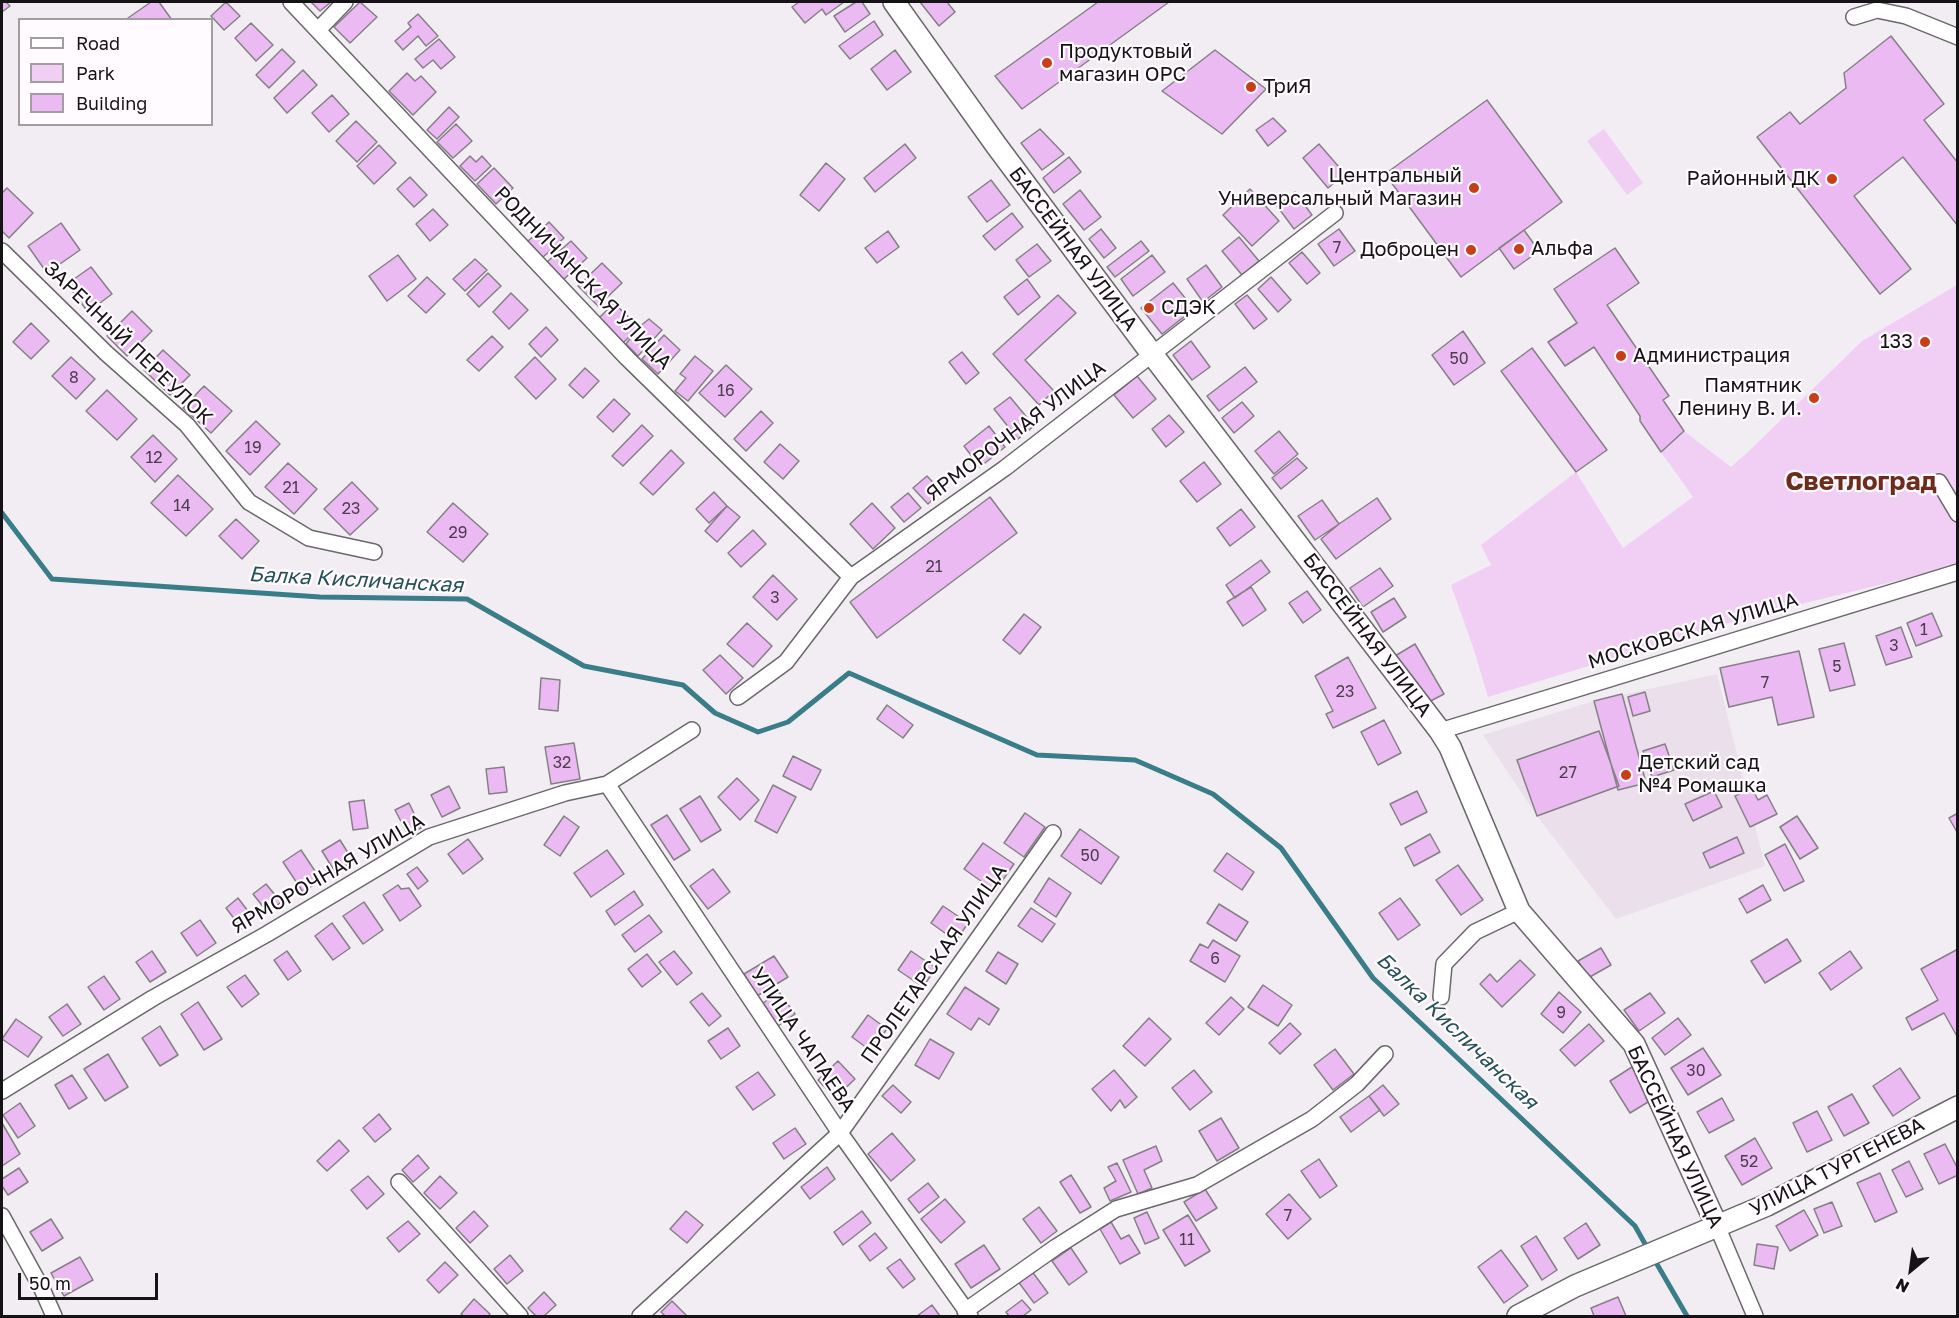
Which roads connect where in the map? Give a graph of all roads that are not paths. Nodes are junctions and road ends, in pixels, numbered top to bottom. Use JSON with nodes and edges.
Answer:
{"nodes":[{"id":1,"x":291,"y":2,"type":"edge"},
{"id":2,"x":345,"y":2,"type":"edge"},
{"id":3,"x":894,"y":2,"type":"edge"},
{"id":4,"x":1854,"y":17,"type":"dead end"},
{"id":5,"x":319,"y":29,"type":"junction"},
{"id":6,"x":1958,"y":37,"type":"edge"},
{"id":7,"x":1335,"y":213,"type":"dead end"},
{"id":8,"x":2,"y":251,"type":"edge"},
{"id":9,"x":1152,"y":354,"type":"junction"},
{"id":10,"x":1939,"y":482,"type":"dead end"},
{"id":11,"x":1958,"y":514,"type":"edge"},
{"id":12,"x":374,"y":552,"type":"dead end"},
{"id":13,"x":1958,"y":572,"type":"edge"},
{"id":14,"x":851,"y":577,"type":"junction"},
{"id":15,"x":738,"y":697,"type":"dead end"},
{"id":16,"x":692,"y":730,"type":"dead end"},
{"id":17,"x":1440,"y":731,"type":"junction"},
{"id":18,"x":607,"y":784,"type":"junction"},
{"id":19,"x":1053,"y":833,"type":"dead end"},
{"id":20,"x":1519,"y":911,"type":"junction"},
{"id":21,"x":1441,"y":997,"type":"dead end"},
{"id":22,"x":1385,"y":1054,"type":"dead end"},
{"id":23,"x":2,"y":1091,"type":"edge"},
{"id":24,"x":1958,"y":1107,"type":"edge"},
{"id":25,"x":840,"y":1133,"type":"junction"},
{"id":26,"x":399,"y":1182,"type":"dead end"},
{"id":27,"x":2,"y":1216,"type":"edge"},
{"id":28,"x":1717,"y":1226,"type":"junction"},
{"id":29,"x":968,"y":1314,"type":"edge"},
{"id":30,"x":54,"y":1317,"type":"edge"},
{"id":31,"x":520,"y":1317,"type":"edge"},
{"id":32,"x":640,"y":1317,"type":"edge"},
{"id":33,"x":1518,"y":1317,"type":"edge"},
{"id":34,"x":1755,"y":1317,"type":"edge"}],
"edges":[{"from":1,"to":5,"type":"street","name":"РОДНИЧАНСКАЯ УЛИЦА"},
{"from":2,"to":5,"type":"street"},
{"from":3,"to":9,"type":"street","name":"БАССЕЙНАЯ УЛИЦА"},
{"from":4,"to":6,"type":"street"},
{"from":5,"to":14,"type":"street","name":"РОДНИЧАНСКАЯ УЛИЦА"},
{"from":7,"to":9,"type":"street","name":"ЯРМОРОЧНАЯ УЛИЦА"},
{"from":8,"to":12,"type":"street","name":"ЗАРЕЧНЫЙ ПЕРЕУЛОК"},
{"from":9,"to":14,"type":"street","name":"ЯРМОРОЧНАЯ УЛИЦА"},
{"from":9,"to":17,"type":"street","name":"БАССЕЙНАЯ УЛИЦА"},
{"from":10,"to":11,"type":"street"},
{"from":13,"to":17,"type":"street","name":"МОСКОВСКАЯ УЛИЦА"},
{"from":14,"to":15,"type":"street","name":"ЯРМОРОЧНАЯ УЛИЦА"},
{"from":16,"to":18,"type":"street","name":"ЯРМОРОЧНАЯ УЛИЦА"},
{"from":17,"to":20,"type":"street","name":"БАССЕЙНАЯ УЛИЦА"},
{"from":18,"to":23,"type":"street","name":"ЯРМОРОЧНАЯ УЛИЦА"},
{"from":18,"to":25,"type":"street","name":"УЛИЦА ЧАПАЕВА"},
{"from":19,"to":25,"type":"street","name":"ПРОЛЕТАРСКАЯ УЛИЦА"},
{"from":20,"to":21,"type":"street"},
{"from":20,"to":28,"type":"street","name":"БАССЕЙНАЯ УЛИЦА"},
{"from":22,"to":29,"type":"street"},
{"from":24,"to":28,"type":"street","name":"УЛИЦА ТУРГЕНЕВА"},
{"from":25,"to":29,"type":"street","name":"УЛИЦА ЧАПАЕВА"},
{"from":25,"to":32,"type":"street","name":"ПРОЛЕТАРСКАЯ УЛИЦА"},
{"from":26,"to":31,"type":"street"},
{"from":27,"to":30,"type":"street"},
{"from":28,"to":33,"type":"street","name":"УЛИЦА ТУРГЕНЕВА"},
{"from":28,"to":34,"type":"street","name":"БАССЕЙНАЯ УЛИЦА"}]}
